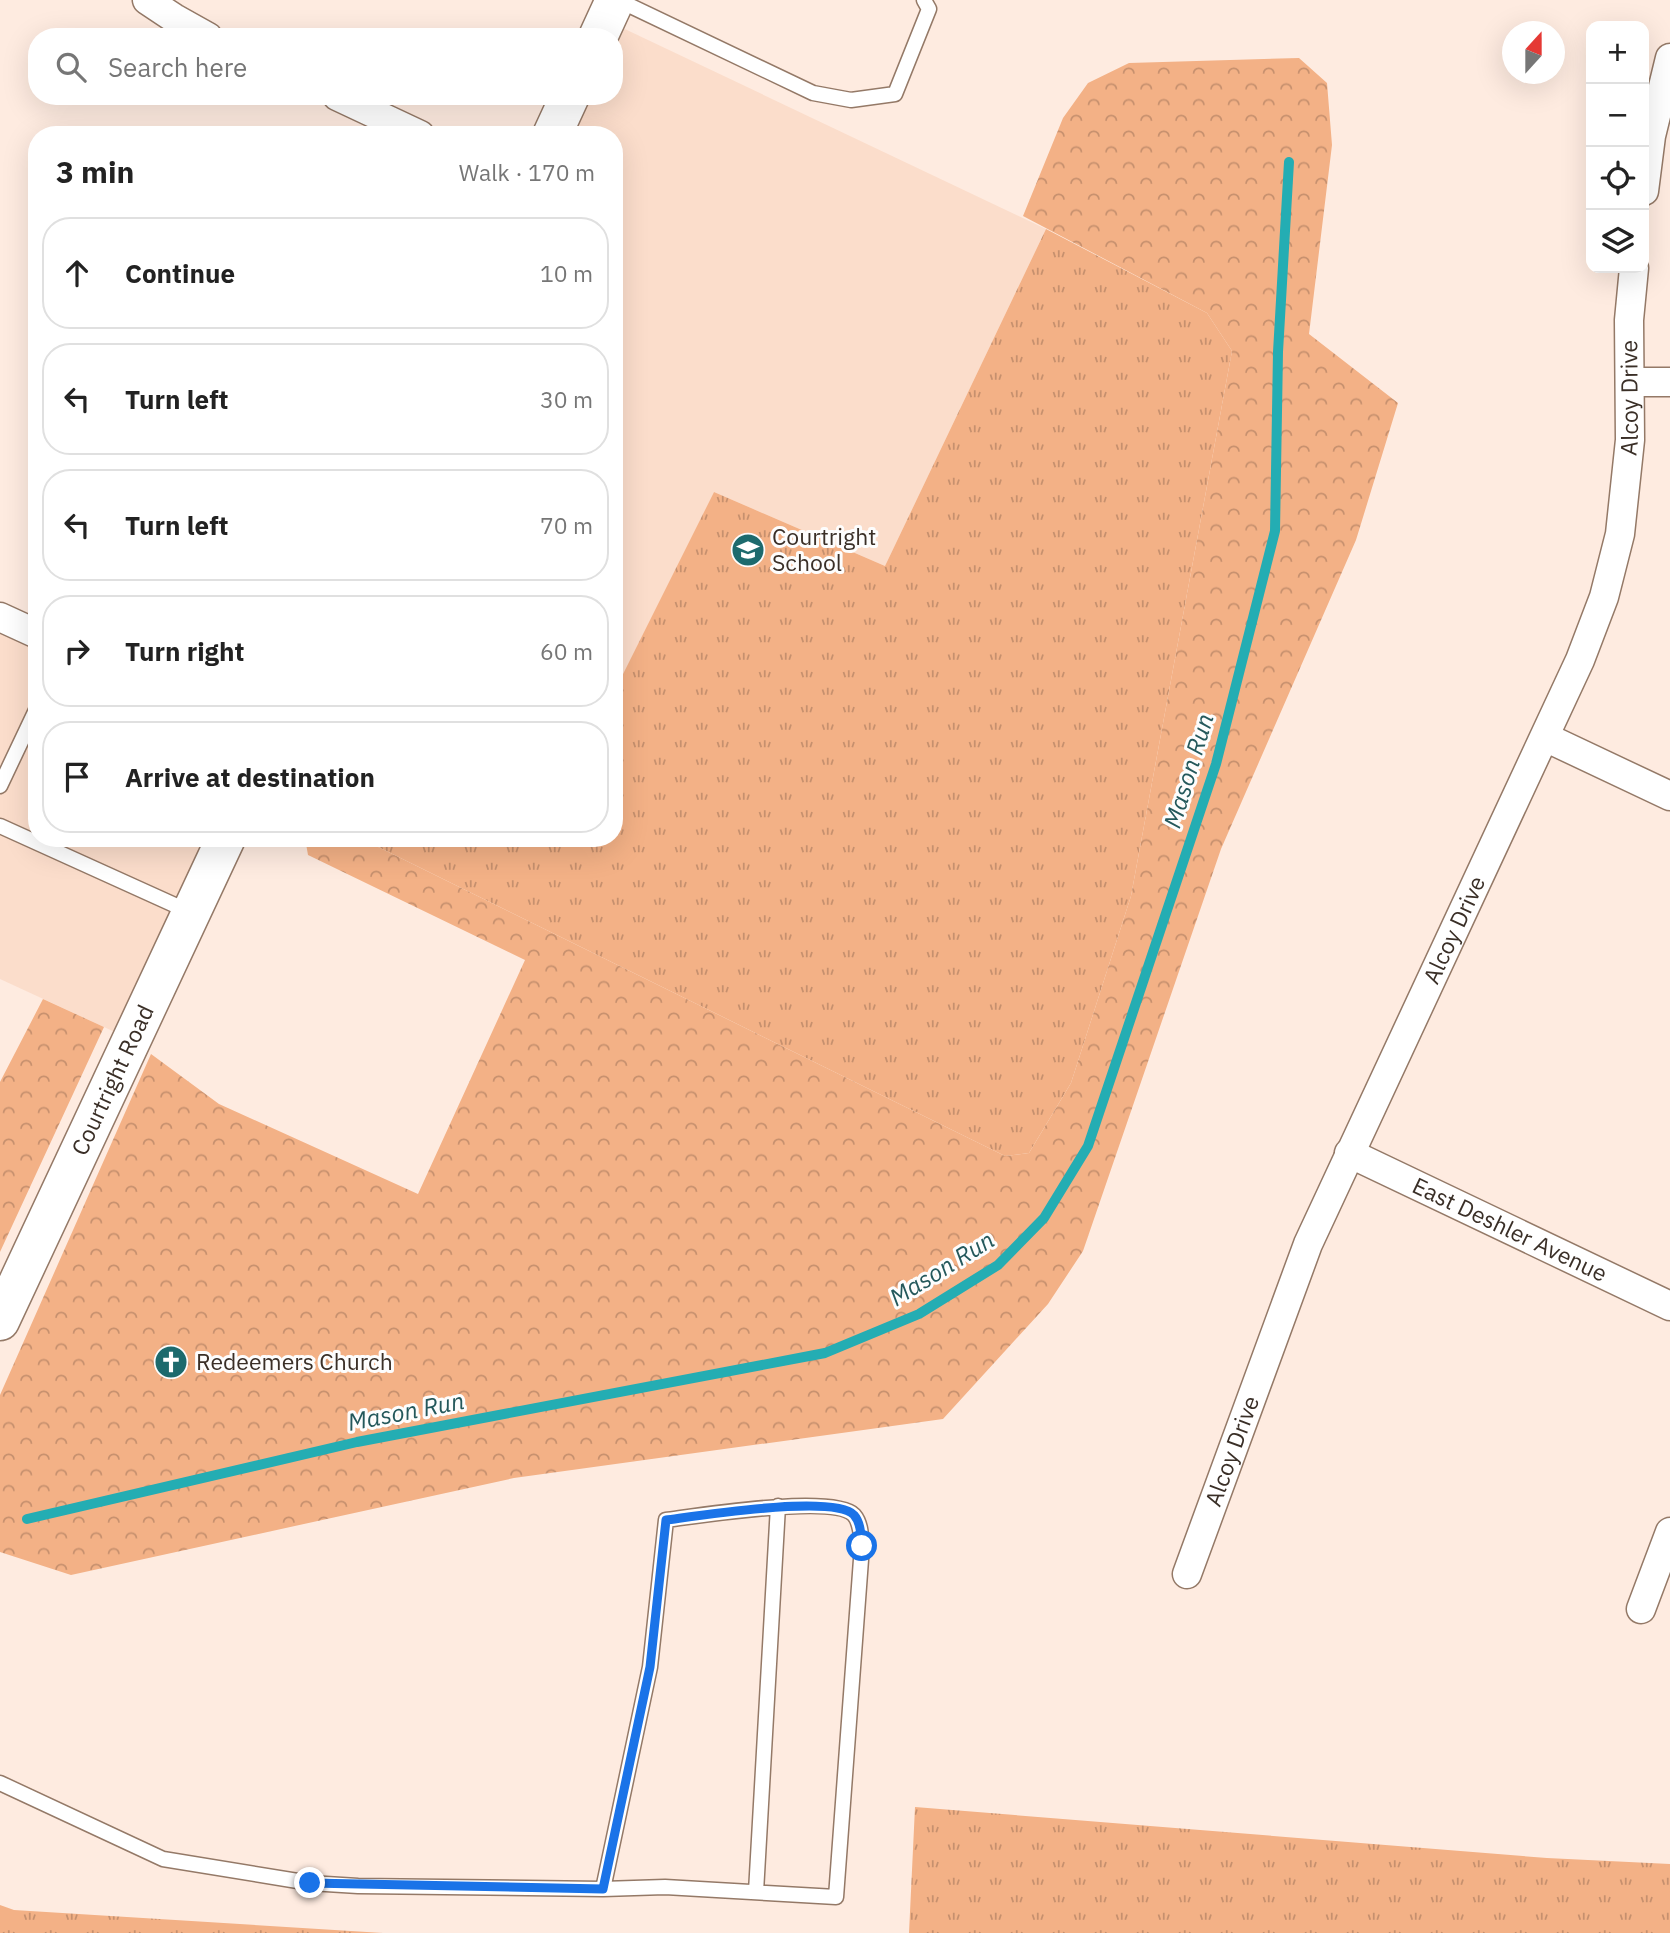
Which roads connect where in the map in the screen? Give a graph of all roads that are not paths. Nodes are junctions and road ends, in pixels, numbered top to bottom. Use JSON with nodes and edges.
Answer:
{"nodes":[{"id":1,"x":147,"y":0,"type":"edge"},
{"id":2,"x":617,"y":0,"type":"edge"},
{"id":3,"x":924,"y":0,"type":"edge"},
{"id":4,"x":192,"y":28,"type":"edge"},
{"id":5,"x":603,"y":28,"type":"edge"},
{"id":6,"x":1670,"y":58,"type":"edge"},
{"id":7,"x":356,"y":105,"type":"edge"},
{"id":8,"x":566,"y":105,"type":"edge"},
{"id":9,"x":401,"y":126,"type":"edge"},
{"id":10,"x":556,"y":126,"type":"edge"},
{"id":11,"x":1649,"y":152,"type":"edge"},
{"id":12,"x":1634,"y":273,"type":"edge"},
{"id":13,"x":1630,"y":382,"type":"junction"},
{"id":14,"x":1670,"y":382,"type":"edge"},
{"id":15,"x":1,"y":619,"type":"edge"},
{"id":16,"x":28,"y":630,"type":"edge"},
{"id":17,"x":28,"y":727,"type":"edge"},
{"id":18,"x":1545,"y":737,"type":"junction"},
{"id":19,"x":0,"y":786,"type":"edge"},
{"id":20,"x":1670,"y":796,"type":"edge"},
{"id":21,"x":0,"y":826,"type":"edge"},
{"id":22,"x":28,"y":839,"type":"edge"},
{"id":23,"x":46,"y":847,"type":"edge"},
{"id":24,"x":222,"y":847,"type":"edge"},
{"id":25,"x":191,"y":913,"type":"junction"},
{"id":26,"x":1349,"y":1153,"type":"junction"},
{"id":27,"x":1670,"y":1306,"type":"edge"},
{"id":28,"x":0,"y":1321,"type":"edge"},
{"id":29,"x":778,"y":1506,"type":"junction"},
{"id":30,"x":1670,"y":1532,"type":"edge"},
{"id":31,"x":1187,"y":1574,"type":"dead end"},
{"id":32,"x":1641,"y":1609,"type":"dead end"},
{"id":33,"x":0,"y":1783,"type":"edge"},
{"id":34,"x":603,"y":1889,"type":"junction"},
{"id":35,"x":756,"y":1892,"type":"junction"}],
"edges":[{"from":1,"to":4,"type":"street"},
{"from":2,"to":3,"type":"lane"},
{"from":2,"to":5,"type":"street"},
{"from":6,"to":11,"type":"street"},
{"from":7,"to":9,"type":"street"},
{"from":8,"to":10,"type":"street"},
{"from":12,"to":13,"type":"street","name":"Alcoy Drive"},
{"from":13,"to":14,"type":"street"},
{"from":13,"to":18,"type":"street","name":"Alcoy Drive"},
{"from":15,"to":16,"type":"street"},
{"from":17,"to":19,"type":"lane"},
{"from":18,"to":20,"type":"street"},
{"from":18,"to":26,"type":"street","name":"Alcoy Drive"},
{"from":21,"to":22,"type":"lane"},
{"from":23,"to":25,"type":"lane"},
{"from":24,"to":25,"type":"street","name":"Courtright Road"},
{"from":25,"to":28,"type":"street","name":"Courtright Road"},
{"from":26,"to":27,"type":"street","name":"East Deshler Avenue"},
{"from":26,"to":31,"type":"street","name":"Alcoy Drive"},
{"from":29,"to":34,"type":"lane"},
{"from":29,"to":35,"type":"lane"},
{"from":29,"to":35,"type":"lane"},
{"from":30,"to":32,"type":"street"},
{"from":33,"to":34,"type":"lane"},
{"from":34,"to":35,"type":"lane"}]}
